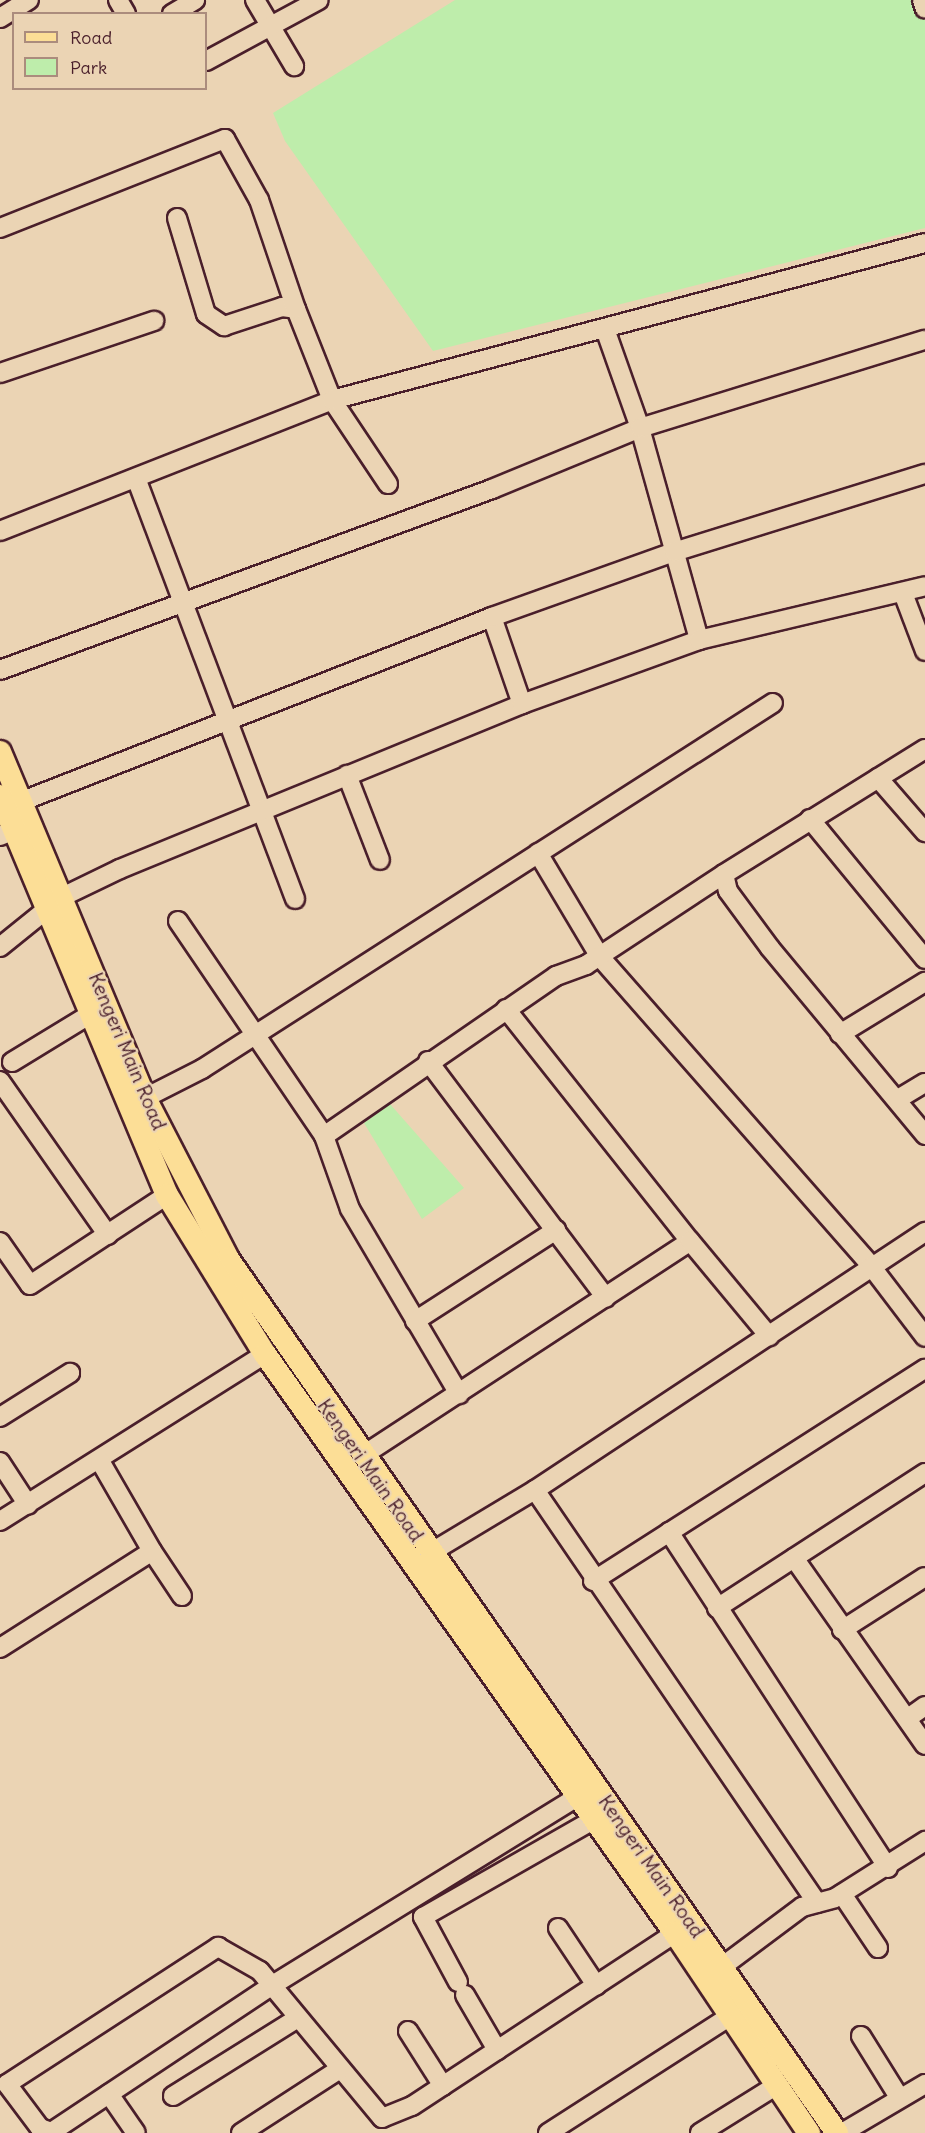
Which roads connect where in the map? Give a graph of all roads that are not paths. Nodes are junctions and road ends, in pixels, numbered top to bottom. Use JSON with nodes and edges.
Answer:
{"nodes":[{"id":1,"x":195,"y":0,"type":"edge"},
{"id":2,"x":255,"y":0,"type":"edge"},
{"id":3,"x":319,"y":0,"type":"edge"},
{"id":4,"x":922,"y":0,"type":"edge"},
{"id":5,"x":24,"y":6,"type":"edge"},
{"id":6,"x":925,"y":9,"type":"edge"},
{"id":7,"x":175,"y":12,"type":"edge"},
{"id":8,"x":0,"y":18,"type":"edge"},
{"id":9,"x":270,"y":25,"type":"junction"},
{"id":10,"x":207,"y":60,"type":"edge"},
{"id":11,"x":294,"y":66,"type":"dead end"},
{"id":12,"x":177,"y":219,"type":"dead end"},
{"id":13,"x":0,"y":228,"type":"edge"},
{"id":14,"x":925,"y":243,"type":"edge"},
{"id":15,"x":296,"y":309,"type":"junction"},
{"id":16,"x":154,"y":321,"type":"dead end"},
{"id":17,"x":605,"y":329,"type":"junction"},
{"id":18,"x":925,"y":340,"type":"edge"},
{"id":19,"x":0,"y":373,"type":"edge"},
{"id":20,"x":332,"y":400,"type":"junction"},
{"id":21,"x":640,"y":428,"type":"junction"},
{"id":22,"x":925,"y":474,"type":"edge"},
{"id":23,"x":136,"y":477,"type":"junction"},
{"id":24,"x":388,"y":484,"type":"dead end"},
{"id":25,"x":0,"y":531,"type":"edge"},
{"id":26,"x":674,"y":552,"type":"junction"},
{"id":27,"x":925,"y":586,"type":"edge"},
{"id":28,"x":903,"y":593,"type":"junction"},
{"id":29,"x":184,"y":602,"type":"junction"},
{"id":30,"x":492,"y":617,"type":"junction"},
{"id":31,"x":699,"y":640,"type":"junction"},
{"id":32,"x":925,"y":651,"type":"edge"},
{"id":33,"x":0,"y":670,"type":"edge"},
{"id":34,"x":773,"y":703,"type":"dead end"},
{"id":35,"x":522,"y":704,"type":"junction"},
{"id":36,"x":227,"y":718,"type":"junction"},
{"id":37,"x":925,"y":749,"type":"edge"},
{"id":38,"x":0,"y":752,"type":"edge"},
{"id":39,"x":347,"y":775,"type":"junction"},
{"id":40,"x":878,"y":777,"type":"junction"},
{"id":41,"x":10,"y":799,"type":"edge"},
{"id":42,"x":260,"y":811,"type":"junction"},
{"id":43,"x":810,"y":819,"type":"junction"},
{"id":44,"x":925,"y":832,"type":"edge"},
{"id":45,"x":7,"y":833,"type":"edge"},
{"id":46,"x":538,"y":853,"type":"junction"},
{"id":47,"x":380,"y":861,"type":"dead end"},
{"id":48,"x":724,"y":874,"type":"junction"},
{"id":49,"x":295,"y":900,"type":"dead end"},
{"id":50,"x":54,"y":903,"type":"junction"},
{"id":51,"x":178,"y":921,"type":"dead end"},
{"id":52,"x":0,"y":947,"type":"edge"},
{"id":53,"x":600,"y":957,"type":"junction"},
{"id":54,"x":925,"y":959,"type":"edge"},
{"id":55,"x":925,"y":982,"type":"edge"},
{"id":56,"x":506,"y":1009,"type":"junction"},
{"id":57,"x":89,"y":1015,"type":"junction"},
{"id":58,"x":840,"y":1034,"type":"junction"},
{"id":59,"x":252,"y":1035,"type":"junction"},
{"id":60,"x":428,"y":1060,"type":"junction"},
{"id":61,"x":12,"y":1062,"type":"dead end"},
{"id":62,"x":0,"y":1082,"type":"edge"},
{"id":63,"x":925,"y":1083,"type":"edge"},
{"id":64,"x":145,"y":1098,"type":"junction"},
{"id":65,"x":898,"y":1099,"type":"junction"},
{"id":66,"x":925,"y":1135,"type":"edge"},
{"id":67,"x":324,"y":1136,"type":"junction"},
{"id":68,"x":167,"y":1195,"type":"junction"},
{"id":69,"x":556,"y":1230,"type":"junction"},
{"id":70,"x":925,"y":1232,"type":"edge"},
{"id":71,"x":108,"y":1235,"type":"junction"},
{"id":72,"x":690,"y":1241,"type":"junction"},
{"id":73,"x":0,"y":1242,"type":"edge"},
{"id":74,"x":871,"y":1266,"type":"junction"},
{"id":75,"x":606,"y":1298,"type":"junction"},
{"id":76,"x":415,"y":1321,"type":"junction"},
{"id":77,"x":769,"y":1336,"type":"junction"},
{"id":78,"x":925,"y":1337,"type":"edge"},
{"id":79,"x":265,"y":1354,"type":"junction"},
{"id":80,"x":925,"y":1369,"type":"edge"},
{"id":81,"x":70,"y":1373,"type":"dead end"},
{"id":82,"x":459,"y":1394,"type":"junction"},
{"id":83,"x":0,"y":1417,"type":"edge"},
{"id":84,"x":362,"y":1456,"type":"junction"},
{"id":85,"x":0,"y":1461,"type":"edge"},
{"id":86,"x":100,"y":1461,"type":"junction"},
{"id":87,"x":925,"y":1473,"type":"edge"},
{"id":88,"x":534,"y":1490,"type":"junction"},
{"id":89,"x":28,"y":1505,"type":"junction"},
{"id":90,"x":0,"y":1521,"type":"edge"},
{"id":91,"x":669,"y":1532,"type":"junction"},
{"id":92,"x":152,"y":1551,"type":"junction"},
{"id":93,"x":794,"y":1558,"type":"junction"},
{"id":94,"x":420,"y":1559,"type":"junction"},
{"id":95,"x":925,"y":1576,"type":"edge"},
{"id":96,"x":593,"y":1581,"type":"junction"},
{"id":97,"x":182,"y":1596,"type":"dead end"},
{"id":98,"x":717,"y":1608,"type":"junction"},
{"id":99,"x":842,"y":1630,"type":"junction"},
{"id":100,"x":0,"y":1648,"type":"edge"},
{"id":101,"x":925,"y":1706,"type":"edge"},
{"id":102,"x":908,"y":1718,"type":"junction"},
{"id":103,"x":925,"y":1744,"type":"edge"},
{"id":104,"x":577,"y":1797,"type":"junction"},
{"id":105,"x":594,"y":1820,"type":"junction"},
{"id":106,"x":925,"y":1841,"type":"edge"},
{"id":107,"x":888,"y":1868,"type":"junction"},
{"id":108,"x":842,"y":1894,"type":"junction"},
{"id":109,"x":816,"y":1903,"type":"junction"},
{"id":110,"x":558,"y":1928,"type":"dead end"},
{"id":111,"x":675,"y":1933,"type":"junction"},
{"id":112,"x":878,"y":1948,"type":"dead end"},
{"id":113,"x":723,"y":1966,"type":"junction"},
{"id":114,"x":596,"y":1985,"type":"junction"},
{"id":115,"x":271,"y":1986,"type":"junction"},
{"id":116,"x":729,"y":2017,"type":"junction"},
{"id":117,"x":298,"y":2018,"type":"junction"},
{"id":118,"x":408,"y":2031,"type":"dead end"},
{"id":119,"x":861,"y":2036,"type":"dead end"},
{"id":120,"x":497,"y":2050,"type":"junction"},
{"id":121,"x":340,"y":2069,"type":"junction"},
{"id":122,"x":925,"y":2084,"type":"edge"},
{"id":123,"x":777,"y":2085,"type":"junction"},
{"id":124,"x":443,"y":2086,"type":"junction"},
{"id":125,"x":109,"y":2094,"type":"junction"},
{"id":126,"x":174,"y":2096,"type":"dead end"},
{"id":127,"x":899,"y":2097,"type":"junction"},
{"id":128,"x":53,"y":2132,"type":"edge"},
{"id":129,"x":136,"y":2133,"type":"edge"},
{"id":130,"x":241,"y":2133,"type":"edge"},
{"id":131,"x":548,"y":2133,"type":"edge"},
{"id":132,"x":700,"y":2133,"type":"edge"},
{"id":133,"x":809,"y":2133,"type":"edge"},
{"id":134,"x":837,"y":2133,"type":"edge"},
{"id":135,"x":842,"y":2133,"type":"edge"}],
"edges":[{"from":1,"to":7,"type":"street"},
{"from":2,"to":9,"type":"street"},
{"from":3,"to":9,"type":"street"},
{"from":4,"to":6,"type":"street"},
{"from":5,"to":8,"type":"street"},
{"from":9,"to":10,"type":"street"},
{"from":9,"to":11,"type":"street"},
{"from":12,"to":15,"type":"street"},
{"from":13,"to":15,"type":"street"},
{"from":14,"to":17,"type":"street"},
{"from":15,"to":20,"type":"street"},
{"from":16,"to":19,"type":"street"},
{"from":17,"to":20,"type":"street"},
{"from":17,"to":21,"type":"street"},
{"from":18,"to":21,"type":"street"},
{"from":20,"to":23,"type":"street"},
{"from":20,"to":24,"type":"street"},
{"from":21,"to":26,"type":"street"},
{"from":21,"to":29,"type":"street"},
{"from":22,"to":26,"type":"street"},
{"from":23,"to":25,"type":"street"},
{"from":23,"to":29,"type":"street"},
{"from":26,"to":30,"type":"street"},
{"from":26,"to":31,"type":"street"},
{"from":27,"to":28,"type":"street"},
{"from":28,"to":31,"type":"street"},
{"from":28,"to":32,"type":"street"},
{"from":29,"to":33,"type":"street"},
{"from":29,"to":36,"type":"street"},
{"from":30,"to":35,"type":"street"},
{"from":30,"to":36,"type":"street"},
{"from":31,"to":35,"type":"street"},
{"from":34,"to":46,"type":"street"},
{"from":35,"to":39,"type":"street"},
{"from":36,"to":41,"type":"street"},
{"from":36,"to":42,"type":"street"},
{"from":37,"to":40,"type":"street"},
{"from":38,"to":41,"type":"main road","name":"Kengeri Main Road"},
{"from":39,"to":42,"type":"street"},
{"from":39,"to":47,"type":"street"},
{"from":40,"to":43,"type":"street"},
{"from":40,"to":44,"type":"street"},
{"from":41,"to":45,"type":"main road","name":"Kengeri Main Road"},
{"from":41,"to":50,"type":"main road","name":"Kengeri Main Road"},
{"from":42,"to":49,"type":"street"},
{"from":42,"to":50,"type":"street"},
{"from":43,"to":48,"type":"street"},
{"from":43,"to":54,"type":"street"},
{"from":45,"to":50,"type":"main road","name":"Kengeri Main Road"},
{"from":46,"to":53,"type":"street"},
{"from":46,"to":59,"type":"street"},
{"from":48,"to":53,"type":"street"},
{"from":48,"to":58,"type":"street"},
{"from":50,"to":52,"type":"street"},
{"from":50,"to":57,"type":"main road","name":"Kengeri Main Road"},
{"from":50,"to":64,"type":"main road","name":"Kengeri Main Road"},
{"from":51,"to":59,"type":"street"},
{"from":53,"to":56,"type":"street"},
{"from":53,"to":74,"type":"street"},
{"from":55,"to":58,"type":"street"},
{"from":56,"to":60,"type":"street"},
{"from":56,"to":72,"type":"street"},
{"from":57,"to":61,"type":"street"},
{"from":57,"to":68,"type":"main road","name":"Kengeri Main Road"},
{"from":58,"to":65,"type":"street"},
{"from":59,"to":64,"type":"street"},
{"from":59,"to":67,"type":"street"},
{"from":60,"to":67,"type":"street"},
{"from":60,"to":69,"type":"street"},
{"from":62,"to":71,"type":"street"},
{"from":63,"to":65,"type":"street"},
{"from":64,"to":84,"type":"main road","name":"Kengeri Main Road"},
{"from":65,"to":66,"type":"street"},
{"from":67,"to":76,"type":"street"},
{"from":68,"to":71,"type":"street"},
{"from":68,"to":79,"type":"main road","name":"Kengeri Main Road"},
{"from":69,"to":75,"type":"street"},
{"from":69,"to":76,"type":"street"},
{"from":70,"to":74,"type":"street"},
{"from":71,"to":73,"type":"street"},
{"from":72,"to":75,"type":"street"},
{"from":72,"to":77,"type":"street"},
{"from":74,"to":77,"type":"street"},
{"from":74,"to":78,"type":"street"},
{"from":75,"to":82,"type":"street"},
{"from":76,"to":82,"type":"street"},
{"from":77,"to":88,"type":"street"},
{"from":79,"to":86,"type":"street"},
{"from":79,"to":94,"type":"main road","name":"Kengeri Main Road"},
{"from":80,"to":91,"type":"street"},
{"from":81,"to":83,"type":"street"},
{"from":82,"to":84,"type":"street"},
{"from":84,"to":94,"type":"main road","name":"Kengeri Main Road"},
{"from":85,"to":89,"type":"street"},
{"from":86,"to":89,"type":"street"},
{"from":86,"to":92,"type":"street"},
{"from":87,"to":93,"type":"street"},
{"from":88,"to":94,"type":"street"},
{"from":88,"to":96,"type":"street"},
{"from":89,"to":90,"type":"street"},
{"from":91,"to":96,"type":"street"},
{"from":91,"to":98,"type":"street"},
{"from":92,"to":97,"type":"street"},
{"from":92,"to":100,"type":"street"},
{"from":93,"to":98,"type":"street"},
{"from":93,"to":99,"type":"street"},
{"from":94,"to":104,"type":"main road","name":"Kengeri Main Road"},
{"from":94,"to":113,"type":"main road","name":"Kengeri Main Road"},
{"from":95,"to":99,"type":"street"},
{"from":96,"to":109,"type":"street"},
{"from":98,"to":107,"type":"street"},
{"from":99,"to":102,"type":"street"},
{"from":101,"to":102,"type":"street"},
{"from":102,"to":103,"type":"street"},
{"from":104,"to":105,"type":"main road","name":"Kengeri Main Road"},
{"from":104,"to":115,"type":"street"},
{"from":105,"to":111,"type":"main road","name":"Kengeri Main Road"},
{"from":105,"to":120,"type":"street"},
{"from":106,"to":107,"type":"street"},
{"from":107,"to":108,"type":"street"},
{"from":108,"to":109,"type":"street"},
{"from":108,"to":112,"type":"street"},
{"from":109,"to":113,"type":"street"},
{"from":110,"to":114,"type":"street"},
{"from":111,"to":114,"type":"street"},
{"from":111,"to":116,"type":"main road","name":"Kengeri Main Road"},
{"from":113,"to":134,"type":"main road","name":"Kengeri Main Road"},
{"from":114,"to":120,"type":"street"},
{"from":115,"to":117,"type":"street"},
{"from":115,"to":125,"type":"street"},
{"from":115,"to":128,"type":"street"},
{"from":116,"to":123,"type":"main road","name":"Kengeri Main Road"},
{"from":116,"to":131,"type":"street"},
{"from":117,"to":121,"type":"street"},
{"from":117,"to":126,"type":"street"},
{"from":118,"to":124,"type":"street"},
{"from":119,"to":127,"type":"street"},
{"from":120,"to":124,"type":"street"},
{"from":121,"to":124,"type":"street"},
{"from":121,"to":130,"type":"street"},
{"from":122,"to":127,"type":"street"},
{"from":123,"to":132,"type":"street"},
{"from":123,"to":133,"type":"main road","name":"Kengeri Main Road"},
{"from":125,"to":128,"type":"street"},
{"from":125,"to":129,"type":"street"},
{"from":127,"to":135,"type":"street"}]}
